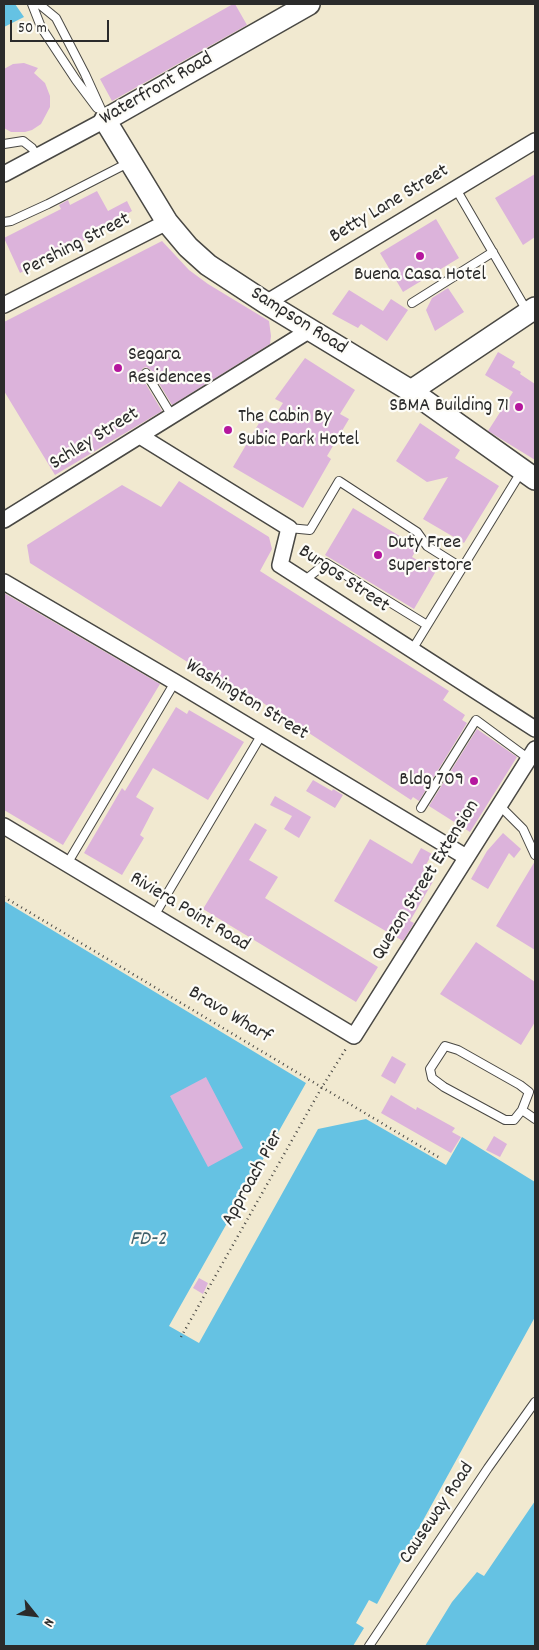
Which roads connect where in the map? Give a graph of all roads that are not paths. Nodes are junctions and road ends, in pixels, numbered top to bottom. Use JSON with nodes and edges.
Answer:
{"nodes":[{"id":1,"x":32,"y":4,"type":"edge"},
{"id":2,"x":38,"y":4,"type":"edge"},
{"id":3,"x":309,"y":4,"type":"edge"},
{"id":4,"x":105,"y":119,"type":"junction"},
{"id":5,"x":535,"y":141,"type":"edge"},
{"id":6,"x":4,"y":144,"type":"edge"},
{"id":7,"x":37,"y":156,"type":"junction"},
{"id":8,"x":130,"y":161,"type":"junction"},
{"id":9,"x":4,"y":174,"type":"edge"},
{"id":10,"x":456,"y":189,"type":"junction"},
{"id":11,"x":4,"y":222,"type":"edge"},
{"id":12,"x":167,"y":222,"type":"junction"},
{"id":13,"x":493,"y":252,"type":"junction"},
{"id":14,"x":266,"y":303,"type":"junction"},
{"id":15,"x":412,"y":303,"type":"dead end"},
{"id":16,"x":4,"y":305,"type":"edge"},
{"id":17,"x":533,"y":315,"type":"edge"},
{"id":18,"x":310,"y":330,"type":"junction"},
{"id":19,"x":146,"y":373,"type":"dead end"},
{"id":20,"x":411,"y":391,"type":"junction"},
{"id":21,"x":172,"y":416,"type":"junction"},
{"id":22,"x":140,"y":436,"type":"junction"},
{"id":23,"x":529,"y":474,"type":"edge"},
{"id":24,"x":4,"y":520,"type":"edge"},
{"id":25,"x":289,"y":528,"type":"junction"},
{"id":26,"x":462,"y":568,"type":"junction"},
{"id":27,"x":304,"y":581,"type":"junction"},
{"id":28,"x":4,"y":582,"type":"edge"},
{"id":29,"x":427,"y":625,"type":"junction"},
{"id":30,"x":412,"y":650,"type":"junction"},
{"id":31,"x":175,"y":682,"type":"junction"},
{"id":32,"x":534,"y":724,"type":"edge"},
{"id":33,"x":262,"y":734,"type":"junction"},
{"id":34,"x":532,"y":754,"type":"edge"},
{"id":35,"x":499,"y":805,"type":"junction"},
{"id":36,"x":421,"y":808,"type":"dead end"},
{"id":37,"x":4,"y":826,"type":"edge"},
{"id":38,"x":535,"y":855,"type":"edge"},
{"id":39,"x":466,"y":857,"type":"junction"},
{"id":40,"x":67,"y":864,"type":"junction"},
{"id":41,"x":154,"y":916,"type":"junction"},
{"id":42,"x":354,"y":1036,"type":"joint"},
{"id":43,"x":522,"y":1110,"type":"junction"},
{"id":44,"x":535,"y":1119,"type":"edge"},
{"id":45,"x":535,"y":1402,"type":"edge"},
{"id":46,"x":369,"y":1646,"type":"edge"}],
"edges":[{"from":1,"to":4,"type":"lane"},
{"from":2,"to":4,"type":"lane"},
{"from":3,"to":4,"type":"main road","name":"Waterfront Road"},
{"from":4,"to":7,"type":"street","name":"Waterfront Road"},
{"from":4,"to":8,"type":"main road","name":"Sampson Road"},
{"from":5,"to":10,"type":"street","name":"Betty Lane Street"},
{"from":6,"to":7,"type":"lane"},
{"from":7,"to":9,"type":"street","name":"Waterfront Road"},
{"from":8,"to":11,"type":"lane"},
{"from":8,"to":12,"type":"main road","name":"Sampson Road"},
{"from":10,"to":13,"type":"lane"},
{"from":10,"to":14,"type":"street","name":"Betty Lane Street"},
{"from":12,"to":14,"type":"main road","name":"Sampson Road"},
{"from":12,"to":16,"type":"street","name":"Pershing Street"},
{"from":13,"to":15,"type":"lane"},
{"from":13,"to":17,"type":"lane"},
{"from":14,"to":18,"type":"main road","name":"Sampson Road"},
{"from":17,"to":20,"type":"main road"},
{"from":18,"to":20,"type":"main road","name":"Sampson Road"},
{"from":18,"to":21,"type":"street","name":"Schley Street"},
{"from":19,"to":21,"type":"lane"},
{"from":20,"to":23,"type":"main road","name":"Sampson Road"},
{"from":21,"to":22,"type":"street","name":"Schley Street"},
{"from":22,"to":24,"type":"street","name":"Schley Street"},
{"from":22,"to":25,"type":"street","name":"Burgos Street"},
{"from":23,"to":26,"type":"lane"},
{"from":25,"to":26,"type":"lane"},
{"from":25,"to":27,"type":"street","name":"Burgos Street"},
{"from":26,"to":29,"type":"lane"},
{"from":27,"to":29,"type":"lane"},
{"from":27,"to":30,"type":"street","name":"Burgos Street"},
{"from":28,"to":31,"type":"street","name":"Washington Street"},
{"from":29,"to":30,"type":"lane"},
{"from":30,"to":32,"type":"street","name":"Burgos Street"},
{"from":31,"to":33,"type":"street","name":"Washington Street"},
{"from":31,"to":40,"type":"lane"},
{"from":33,"to":39,"type":"street","name":"Washington Street"},
{"from":33,"to":41,"type":"lane"},
{"from":34,"to":35,"type":"street","name":"Quezon Street Extension"},
{"from":34,"to":36,"type":"lane"},
{"from":35,"to":38,"type":"lane"},
{"from":35,"to":39,"type":"street","name":"Quezon Street Extension"},
{"from":37,"to":40,"type":"street","name":"Riviera Point Road"},
{"from":39,"to":42,"type":"street","name":"Quezon Street Extension"},
{"from":40,"to":41,"type":"street","name":"Riviera Point Road"},
{"from":41,"to":42,"type":"street","name":"Riviera Point Road"},
{"from":43,"to":43,"type":"lane"},
{"from":43,"to":44,"type":"lane"},
{"from":45,"to":46,"type":"lane","name":"Causeway Road"}]}
